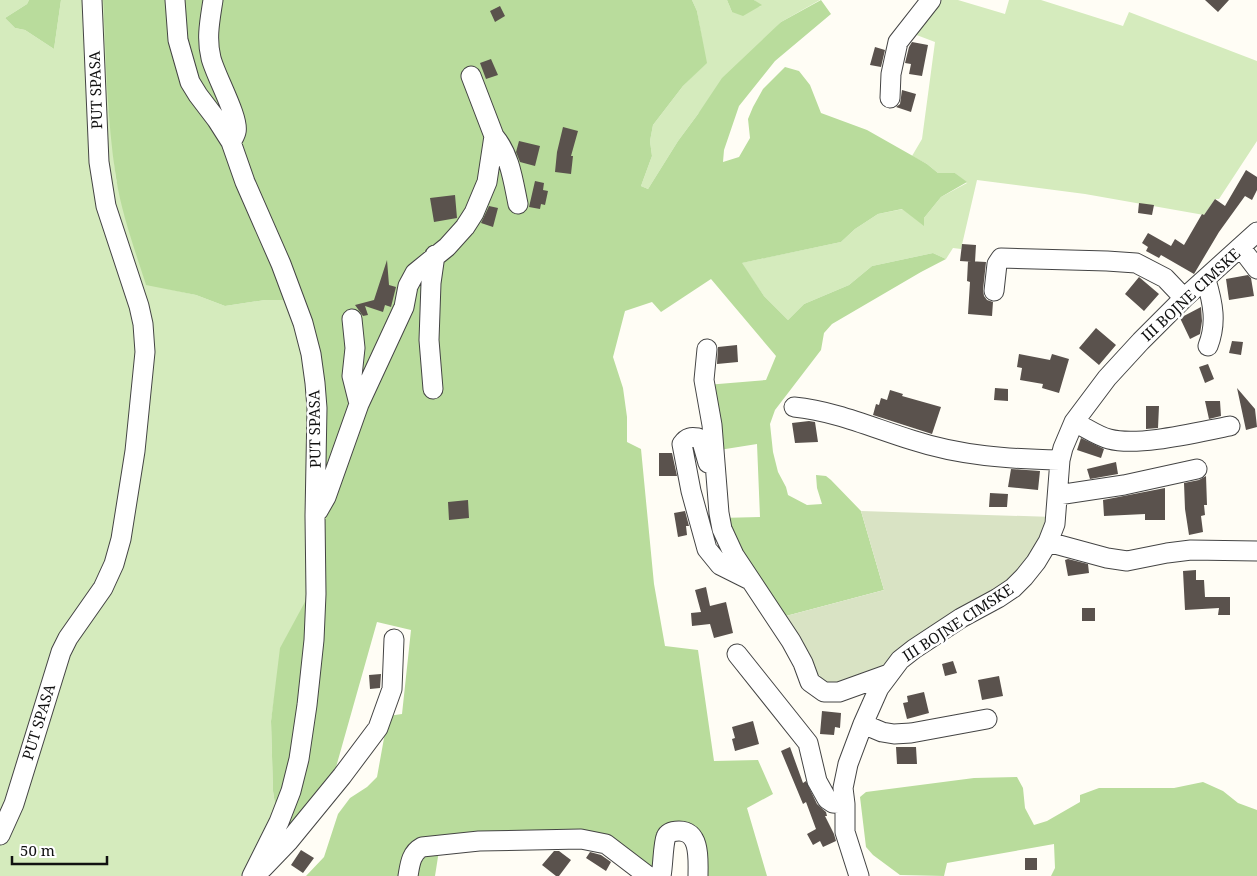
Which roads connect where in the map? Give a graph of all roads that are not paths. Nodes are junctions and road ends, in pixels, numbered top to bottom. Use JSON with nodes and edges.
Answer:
{"nodes":[{"id":1,"x":92,"y":0,"type":"edge"},
{"id":2,"x":174,"y":0,"type":"edge"},
{"id":3,"x":213,"y":0,"type":"edge"},
{"id":4,"x":931,"y":0,"type":"edge"},
{"id":5,"x":471,"y":76,"type":"dead end"},
{"id":6,"x":890,"y":98,"type":"dead end"},
{"id":7,"x":494,"y":136,"type":"junction"},
{"id":8,"x":231,"y":142,"type":"junction"},
{"id":9,"x":518,"y":204,"type":"dead end"},
{"id":10,"x":1257,"y":232,"type":"edge"},
{"id":11,"x":1240,"y":248,"type":"junction"},
{"id":12,"x":435,"y":255,"type":"junction"},
{"id":13,"x":1257,"y":269,"type":"edge"},
{"id":14,"x":1206,"y":280,"type":"junction"},
{"id":15,"x":994,"y":291,"type":"dead end"},
{"id":16,"x":1184,"y":298,"type":"junction"},
{"id":17,"x":352,"y":320,"type":"dead end"},
{"id":18,"x":1208,"y":346,"type":"dead end"},
{"id":19,"x":707,"y":349,"type":"dead end"},
{"id":20,"x":433,"y":389,"type":"dead end"},
{"id":21,"x":359,"y":404,"type":"junction"},
{"id":22,"x":794,"y":407,"type":"dead end"},
{"id":23,"x":1074,"y":422,"type":"junction"},
{"id":24,"x":1230,"y":426,"type":"dead end"},
{"id":25,"x":1060,"y":460,"type":"junction"},
{"id":26,"x":1198,"y":469,"type":"dead end"},
{"id":27,"x":716,"y":491,"type":"junction"},
{"id":28,"x":1058,"y":495,"type":"junction"},
{"id":29,"x":315,"y":516,"type":"junction"},
{"id":30,"x":1048,"y":542,"type":"junction"},
{"id":31,"x":1257,"y":551,"type":"edge"},
{"id":32,"x":750,"y":580,"type":"junction"},
{"id":33,"x":394,"y":639,"type":"dead end"},
{"id":34,"x":737,"y":654,"type":"dead end"},
{"id":35,"x":890,"y":674,"type":"junction"},
{"id":36,"x":987,"y":719,"type":"dead end"},
{"id":37,"x":863,"y":724,"type":"junction"},
{"id":38,"x":846,"y":804,"type":"junction"},
{"id":39,"x":0,"y":835,"type":"edge"},
{"id":40,"x":253,"y":876,"type":"edge"},
{"id":41,"x":408,"y":876,"type":"edge"},
{"id":42,"x":648,"y":876,"type":"edge"},
{"id":43,"x":661,"y":876,"type":"edge"},
{"id":44,"x":698,"y":876,"type":"edge"},
{"id":45,"x":858,"y":876,"type":"edge"}],
"edges":[{"from":1,"to":39,"type":"street","name":"PUT SPASA"},
{"from":2,"to":8,"type":"street","name":"PUT SPASA"},
{"from":3,"to":8,"type":"street"},
{"from":4,"to":6,"type":"street"},
{"from":5,"to":7,"type":"street"},
{"from":7,"to":9,"type":"street"},
{"from":7,"to":12,"type":"street"},
{"from":8,"to":29,"type":"street","name":"PUT SPASA"},
{"from":10,"to":11,"type":"street","name":"III BOJNE CIMSKE"},
{"from":11,"to":13,"type":"street"},
{"from":11,"to":14,"type":"street","name":"III BOJNE CIMSKE"},
{"from":12,"to":20,"type":"street"},
{"from":12,"to":21,"type":"street"},
{"from":14,"to":16,"type":"street","name":"III BOJNE CIMSKE"},
{"from":14,"to":18,"type":"street"},
{"from":15,"to":16,"type":"street"},
{"from":16,"to":23,"type":"street","name":"III BOJNE CIMSKE"},
{"from":17,"to":21,"type":"street"},
{"from":19,"to":27,"type":"street"},
{"from":21,"to":29,"type":"street"},
{"from":22,"to":25,"type":"street"},
{"from":23,"to":24,"type":"street"},
{"from":23,"to":25,"type":"street","name":"III BOJNE CIMSKE"},
{"from":25,"to":28,"type":"street","name":"III BOJNE CIMSKE"},
{"from":26,"to":28,"type":"street"},
{"from":27,"to":32,"type":"street"},
{"from":27,"to":32,"type":"street"},
{"from":28,"to":30,"type":"street","name":"III BOJNE CIMSKE"},
{"from":29,"to":40,"type":"street","name":"PUT SPASA"},
{"from":30,"to":31,"type":"street"},
{"from":30,"to":35,"type":"street","name":"III BOJNE CIMSKE"},
{"from":32,"to":35,"type":"street"},
{"from":33,"to":40,"type":"street"},
{"from":34,"to":38,"type":"street"},
{"from":35,"to":37,"type":"street","name":"III BOJNE CIMSKE"},
{"from":36,"to":37,"type":"street"},
{"from":37,"to":38,"type":"street","name":"III BOJNE CIMSKE"},
{"from":38,"to":45,"type":"street","name":"III BOJNE CIMSKE"},
{"from":41,"to":42,"type":"street"},
{"from":43,"to":44,"type":"street"}]}
